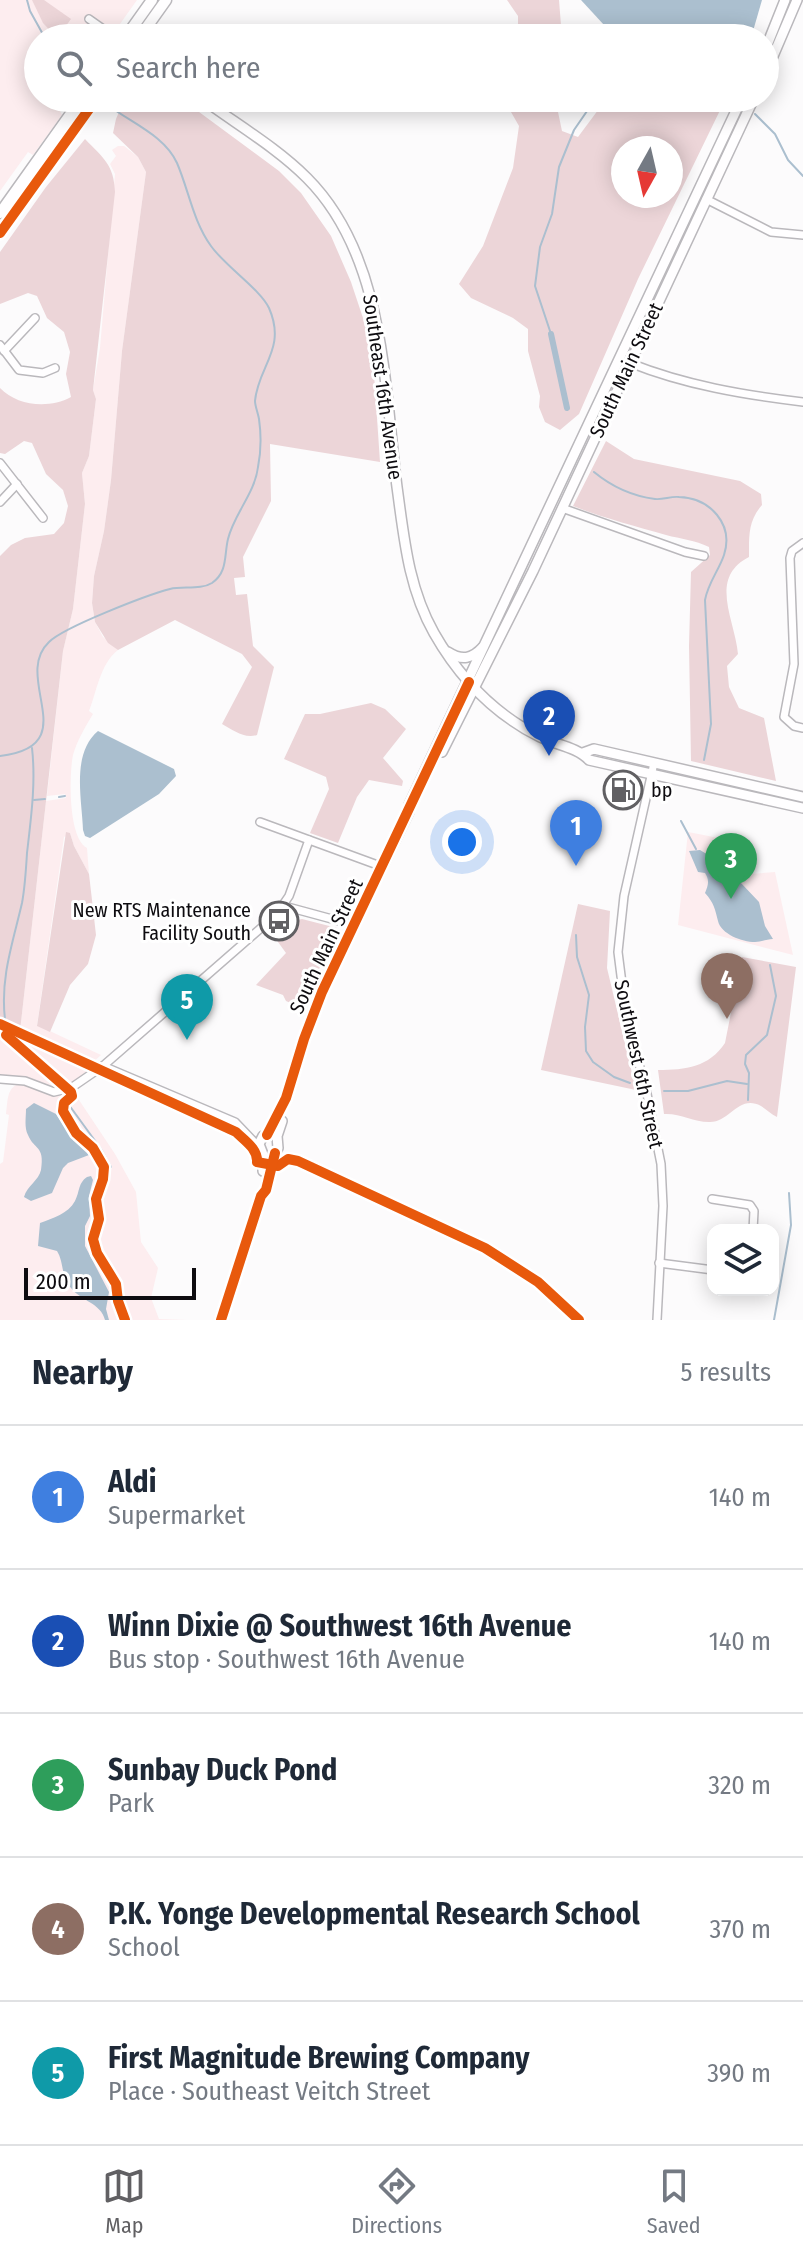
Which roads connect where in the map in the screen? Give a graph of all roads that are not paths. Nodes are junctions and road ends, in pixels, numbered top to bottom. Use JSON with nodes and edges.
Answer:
{"nodes":[{"id":1,"x":152,"y":0,"type":"edge"},
{"id":2,"x":166,"y":0,"type":"edge"},
{"id":3,"x":785,"y":0,"type":"edge"},
{"id":4,"x":797,"y":0,"type":"edge"},
{"id":5,"x":89,"y":19,"type":"dead end"},
{"id":6,"x":96,"y":24,"type":"edge"},
{"id":7,"x":135,"y":24,"type":"edge"},
{"id":8,"x":149,"y":24,"type":"edge"},
{"id":9,"x":775,"y":24,"type":"edge"},
{"id":10,"x":779,"y":42,"type":"edge"},
{"id":11,"x":72,"y":112,"type":"edge"},
{"id":12,"x":87,"y":112,"type":"edge"},
{"id":13,"x":221,"y":112,"type":"edge"},
{"id":14,"x":735,"y":112,"type":"edge"},
{"id":15,"x":747,"y":112,"type":"edge"},
{"id":16,"x":696,"y":194,"type":"junction"},
{"id":17,"x":706,"y":199,"type":"junction"},
{"id":18,"x":0,"y":213,"type":"edge"},
{"id":19,"x":0,"y":233,"type":"edge"},
{"id":20,"x":803,"y":235,"type":"edge"},
{"id":21,"x":35,"y":318,"type":"dead end"},
{"id":22,"x":2,"y":348,"type":"edge"},
{"id":23,"x":625,"y":360,"type":"junction"},
{"id":24,"x":55,"y":368,"type":"dead end"},
{"id":25,"x":803,"y":402,"type":"edge"},
{"id":26,"x":0,"y":463,"type":"edge"},
{"id":27,"x":17,"y":484,"type":"junction"},
{"id":28,"x":0,"y":502,"type":"edge"},
{"id":29,"x":557,"y":505,"type":"junction"},
{"id":30,"x":43,"y":518,"type":"dead end"},
{"id":31,"x":803,"y":543,"type":"edge"},
{"id":32,"x":704,"y":556,"type":"dead end"},
{"id":33,"x":522,"y":565,"type":"junction"},
{"id":34,"x":533,"y":571,"type":"junction"},
{"id":35,"x":486,"y":644,"type":"junction"},
{"id":36,"x":445,"y":650,"type":"junction"},
{"id":37,"x":472,"y":686,"type":"junction"},
{"id":38,"x":803,"y":728,"type":"edge"},
{"id":39,"x":653,"y":768,"type":"junction"},
{"id":40,"x":803,"y":797,"type":"edge"},
{"id":41,"x":803,"y":808,"type":"edge"},
{"id":42,"x":260,"y":822,"type":"dead end"},
{"id":43,"x":309,"y":840,"type":"junction"},
{"id":44,"x":383,"y":867,"type":"junction"},
{"id":45,"x":284,"y":906,"type":"junction"},
{"id":46,"x":354,"y":925,"type":"junction"},
{"id":47,"x":103,"y":1066,"type":"junction"},
{"id":48,"x":0,"y":1079,"type":"edge"},
{"id":49,"x":244,"y":1130,"type":"junction"},
{"id":50,"x":269,"y":1137,"type":"junction"},
{"id":51,"x":261,"y":1150,"type":"junction"},
{"id":52,"x":275,"y":1153,"type":"junction"},
{"id":53,"x":261,"y":1196,"type":"junction"},
{"id":54,"x":712,"y":1199,"type":"dead end"},
{"id":55,"x":753,"y":1224,"type":"edge"},
{"id":56,"x":248,"y":1243,"type":"junction"},
{"id":57,"x":659,"y":1263,"type":"junction"},
{"id":58,"x":707,"y":1269,"type":"edge"},
{"id":59,"x":221,"y":1320,"type":"edge"},
{"id":60,"x":227,"y":1320,"type":"edge"},
{"id":61,"x":657,"y":1320,"type":"edge"}],
"edges":[{"from":1,"to":7,"type":"highway"},
{"from":2,"to":8,"type":"highway"},
{"from":3,"to":9,"type":"main road"},
{"from":4,"to":10,"type":"main road"},
{"from":5,"to":6,"type":"street"},
{"from":11,"to":18,"type":"highway"},
{"from":12,"to":19,"type":"highway"},
{"from":13,"to":36,"type":"main road","name":"Southeast 16th Avenue"},
{"from":14,"to":16,"type":"main road","name":"South Main Street"},
{"from":15,"to":17,"type":"main road","name":"South Main Street"},
{"from":16,"to":17,"type":"main road"},
{"from":16,"to":23,"type":"main road","name":"South Main Street"},
{"from":17,"to":20,"type":"street"},
{"from":17,"to":23,"type":"main road","name":"South Main Street"},
{"from":21,"to":22,"type":"street"},
{"from":22,"to":24,"type":"street"},
{"from":23,"to":25,"type":"street"},
{"from":23,"to":29,"type":"main road","name":"South Main Street"},
{"from":26,"to":27,"type":"street"},
{"from":27,"to":28,"type":"street"},
{"from":27,"to":30,"type":"street"},
{"from":29,"to":32,"type":"street"},
{"from":29,"to":33,"type":"main road","name":"South Main Street"},
{"from":29,"to":34,"type":"main road","name":"South Main Street"},
{"from":31,"to":38,"type":"street"},
{"from":33,"to":34,"type":"main road"},
{"from":33,"to":35,"type":"main road","name":"South Main Street"},
{"from":34,"to":37,"type":"main road","name":"South Main Street"},
{"from":35,"to":36,"type":"main road"},
{"from":35,"to":37,"type":"main road","name":"South Main Street"},
{"from":36,"to":37,"type":"main road","name":"Southeast 16th Avenue"},
{"from":37,"to":39,"type":"main road","name":"Southeast 16th Avenue"},
{"from":37,"to":44,"type":"main road","name":"South Main Street"},
{"from":39,"to":40,"type":"main road"},
{"from":39,"to":41,"type":"main road"},
{"from":39,"to":57,"type":"street","name":"Southwest 6th Street"},
{"from":42,"to":43,"type":"street"},
{"from":43,"to":44,"type":"street"},
{"from":43,"to":45,"type":"street"},
{"from":44,"to":46,"type":"main road","name":"South Main Street"},
{"from":45,"to":46,"type":"street"},
{"from":45,"to":47,"type":"street"},
{"from":46,"to":50,"type":"main road","name":"South Main Street"},
{"from":47,"to":48,"type":"street"},
{"from":47,"to":49,"type":"street"},
{"from":49,"to":50,"type":"street"},
{"from":49,"to":51,"type":"street"},
{"from":50,"to":51,"type":"main road"},
{"from":50,"to":52,"type":"main road"},
{"from":51,"to":52,"type":"main road"},
{"from":51,"to":53,"type":"main road"},
{"from":52,"to":53,"type":"main road"},
{"from":53,"to":56,"type":"main road"},
{"from":54,"to":55,"type":"street"},
{"from":56,"to":59,"type":"main road"},
{"from":56,"to":60,"type":"main road"},
{"from":57,"to":58,"type":"street"},
{"from":57,"to":61,"type":"street","name":"Southwest 6th Street"}]}
